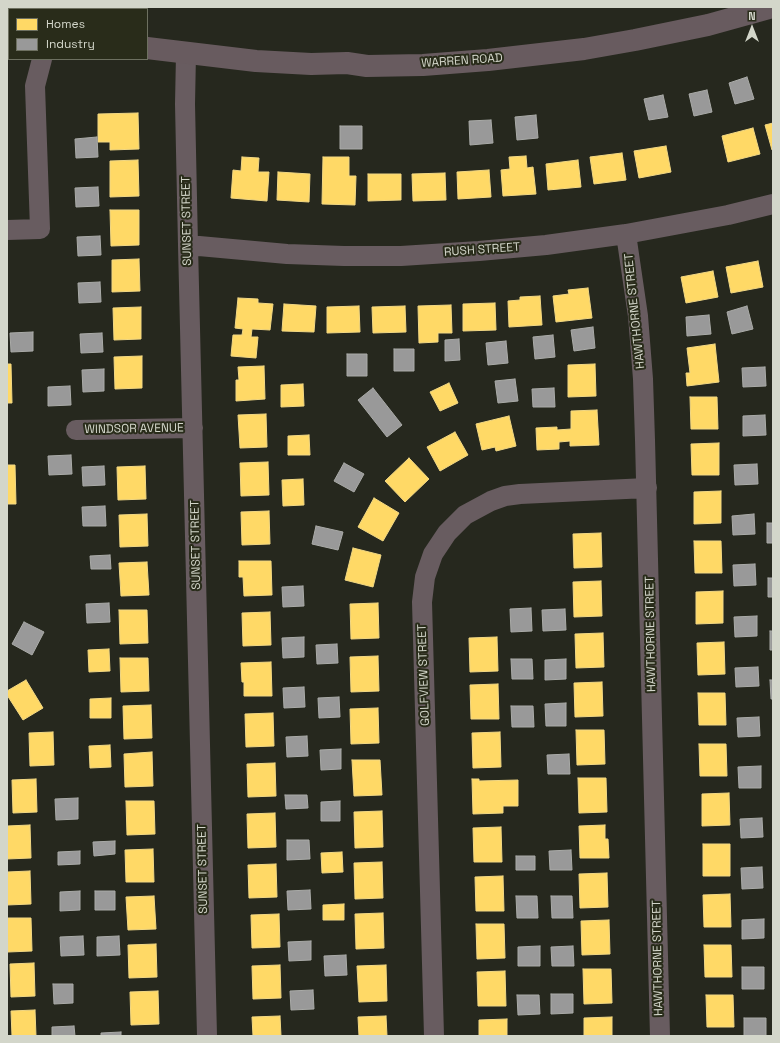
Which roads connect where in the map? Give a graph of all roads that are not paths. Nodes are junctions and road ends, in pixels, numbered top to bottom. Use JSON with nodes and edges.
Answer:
{"nodes":[{"id":1,"x":773,"y":7,"type":"edge"},
{"id":2,"x":148,"y":48,"type":"edge"},
{"id":3,"x":186,"y":54,"type":"junction"},
{"id":4,"x":42,"y":60,"type":"edge"},
{"id":5,"x":773,"y":204,"type":"edge"},
{"id":6,"x":7,"y":230,"type":"edge"},
{"id":7,"x":626,"y":234,"type":"junction"},
{"id":8,"x":188,"y":245,"type":"junction"},
{"id":9,"x":193,"y":428,"type":"junction"},
{"id":10,"x":76,"y":430,"type":"dead end"},
{"id":11,"x":647,"y":488,"type":"junction"},
{"id":12,"x":207,"y":1036,"type":"edge"},
{"id":13,"x":434,"y":1036,"type":"edge"},
{"id":14,"x":660,"y":1036,"type":"edge"}],
"edges":[{"from":1,"to":3,"type":"main road","name":"WARREN ROAD"},
{"from":2,"to":3,"type":"main road","name":"WARREN ROAD"},
{"from":3,"to":8,"type":"street","name":"SUNSET STREET"},
{"from":4,"to":6,"type":"street"},
{"from":5,"to":7,"type":"street","name":"RUSH STREET"},
{"from":7,"to":8,"type":"street","name":"RUSH STREET"},
{"from":7,"to":11,"type":"street","name":"HAWTHORNE STREET"},
{"from":8,"to":9,"type":"street","name":"SUNSET STREET"},
{"from":9,"to":10,"type":"street","name":"WINDSOR AVENUE"},
{"from":9,"to":12,"type":"street","name":"SUNSET STREET"},
{"from":11,"to":13,"type":"street","name":"GOLFVIEW STREET"},
{"from":11,"to":14,"type":"street","name":"HAWTHORNE STREET"}]}
